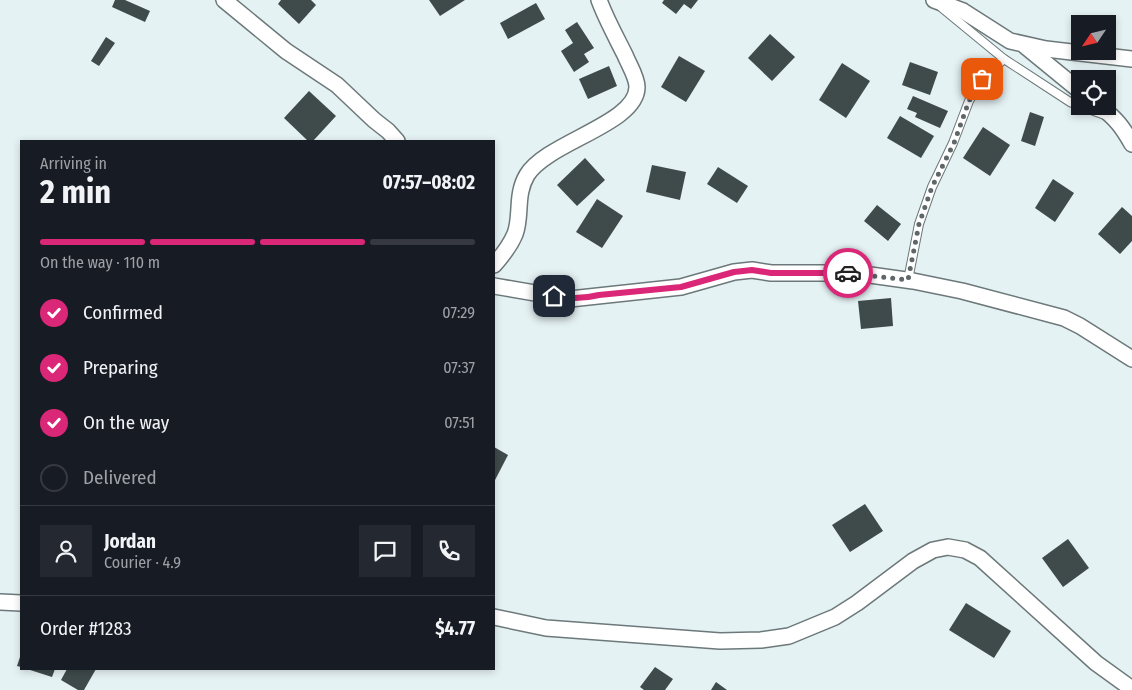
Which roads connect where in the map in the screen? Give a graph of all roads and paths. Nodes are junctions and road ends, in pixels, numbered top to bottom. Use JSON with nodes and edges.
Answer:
{"nodes":[{"id":1,"x":224,"y":0,"type":"edge"},
{"id":2,"x":599,"y":0,"type":"edge"},
{"id":3,"x":933,"y":0,"type":"edge"},
{"id":4,"x":1022,"y":44,"type":"junction"},
{"id":5,"x":1004,"y":59,"type":"junction"},
{"id":6,"x":1132,"y":59,"type":"edge"},
{"id":7,"x":1071,"y":83,"type":"edge"},
{"id":8,"x":1071,"y":102,"type":"edge"},
{"id":9,"x":1103,"y":115,"type":"edge"},
{"id":10,"x":1110,"y":115,"type":"edge"},
{"id":11,"x":1116,"y":120,"type":"junction"},
{"id":12,"x":395,"y":140,"type":"edge"},
{"id":13,"x":1132,"y":144,"type":"edge"},
{"id":14,"x":495,"y":264,"type":"edge"},
{"id":15,"x":908,"y":280,"type":"junction"},
{"id":16,"x":495,"y":286,"type":"edge"},
{"id":17,"x":1132,"y":359,"type":"edge"},
{"id":18,"x":0,"y":602,"type":"edge"},
{"id":19,"x":20,"y":603,"type":"edge"},
{"id":20,"x":495,"y":617,"type":"edge"},
{"id":21,"x":1132,"y":689,"type":"edge"}],
"edges":[{"from":1,"to":12,"type":"street"},
{"from":2,"to":14,"type":"street"},
{"from":3,"to":4,"type":"street"},
{"from":3,"to":5,"type":"lane"},
{"from":4,"to":6,"type":"street"},
{"from":4,"to":7,"type":"street"},
{"from":5,"to":8,"type":"lane"},
{"from":5,"to":15,"type":"lane"},
{"from":9,"to":11,"type":"lane"},
{"from":10,"to":11,"type":"street"},
{"from":11,"to":13,"type":"street"},
{"from":15,"to":16,"type":"street"},
{"from":15,"to":17,"type":"street"},
{"from":18,"to":19,"type":"street"},
{"from":20,"to":21,"type":"street"}]}
